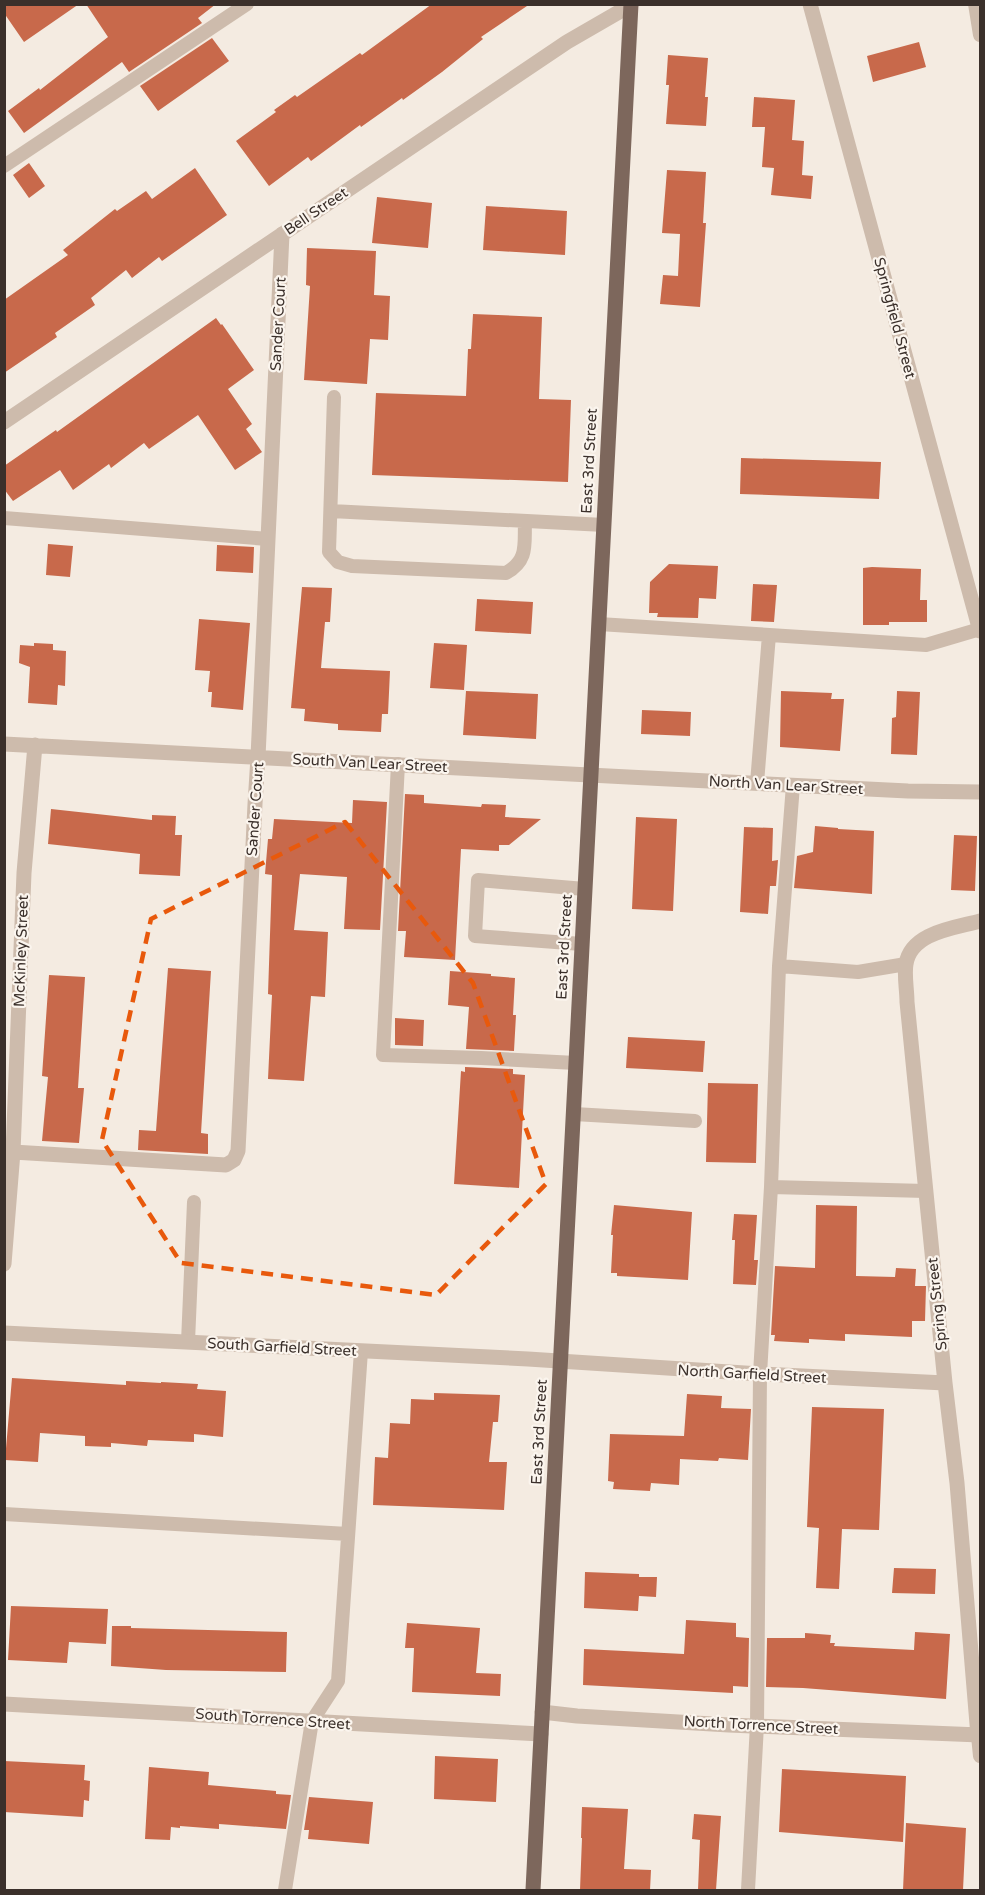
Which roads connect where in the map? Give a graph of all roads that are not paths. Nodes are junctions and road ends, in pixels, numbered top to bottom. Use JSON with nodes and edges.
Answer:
{"nodes":[{"id":1,"x":247,"y":4,"type":"edge"},
{"id":2,"x":810,"y":4,"type":"edge"},
{"id":3,"x":975,"y":4,"type":"edge"},
{"id":4,"x":631,"y":5,"type":"edge"},
{"id":5,"x":981,"y":35,"type":"edge"},
{"id":6,"x":4,"y":166,"type":"edge"},
{"id":7,"x":282,"y":234,"type":"junction"},
{"id":8,"x":334,"y":397,"type":"dead end"},
{"id":9,"x":4,"y":422,"type":"edge"},
{"id":10,"x":331,"y":511,"type":"junction"},
{"id":11,"x":4,"y":518,"type":"edge"},
{"id":12,"x":525,"y":521,"type":"junction"},
{"id":13,"x":604,"y":525,"type":"junction"},
{"id":14,"x":268,"y":539,"type":"junction"},
{"id":15,"x":599,"y":624,"type":"junction"},
{"id":16,"x":980,"y":630,"type":"edge"},
{"id":17,"x":769,"y":635,"type":"junction"},
{"id":18,"x":4,"y":744,"type":"edge"},
{"id":19,"x":35,"y":745,"type":"junction"},
{"id":20,"x":258,"y":757,"type":"junction"},
{"id":21,"x":398,"y":765,"type":"junction"},
{"id":22,"x":591,"y":775,"type":"junction"},
{"id":23,"x":757,"y":783,"type":"junction"},
{"id":24,"x":793,"y":785,"type":"junction"},
{"id":25,"x":981,"y":792,"type":"edge"},
{"id":26,"x":585,"y":888,"type":"junction"},
{"id":27,"x":981,"y":921,"type":"edge"},
{"id":28,"x":582,"y":944,"type":"junction"},
{"id":29,"x":906,"y":964,"type":"junction"},
{"id":30,"x":779,"y":966,"type":"junction"},
{"id":31,"x":576,"y":1063,"type":"junction"},
{"id":32,"x":574,"y":1114,"type":"junction"},
{"id":33,"x":695,"y":1121,"type":"dead end"},
{"id":34,"x":9,"y":1152,"type":"edge"},
{"id":35,"x":771,"y":1187,"type":"junction"},
{"id":36,"x":926,"y":1191,"type":"junction"},
{"id":37,"x":194,"y":1202,"type":"dead end"},
{"id":38,"x":4,"y":1264,"type":"edge"},
{"id":39,"x":4,"y":1333,"type":"edge"},
{"id":40,"x":188,"y":1342,"type":"junction"},
{"id":41,"x":361,"y":1351,"type":"junction"},
{"id":42,"x":560,"y":1361,"type":"junction"},
{"id":43,"x":760,"y":1374,"type":"junction"},
{"id":44,"x":945,"y":1383,"type":"junction"},
{"id":45,"x":4,"y":1514,"type":"edge"},
{"id":46,"x":348,"y":1534,"type":"junction"},
{"id":47,"x":4,"y":1704,"type":"edge"},
{"id":48,"x":542,"y":1712,"type":"junction"},
{"id":49,"x":312,"y":1721,"type":"junction"},
{"id":50,"x":757,"y":1725,"type":"junction"},
{"id":51,"x":541,"y":1734,"type":"junction"},
{"id":52,"x":979,"y":1736,"type":"edge"},
{"id":53,"x":981,"y":1756,"type":"edge"},
{"id":54,"x":285,"y":1890,"type":"edge"},
{"id":55,"x":533,"y":1890,"type":"edge"},
{"id":56,"x":748,"y":1890,"type":"edge"}],
"edges":[{"from":1,"to":6,"type":"lane"},
{"from":2,"to":16,"type":"street","name":"Springfield Street"},
{"from":3,"to":5,"type":"lane"},
{"from":4,"to":7,"type":"street","name":"Bell Street"},
{"from":4,"to":13,"type":"main road","name":"East 3rd Street"},
{"from":7,"to":9,"type":"street","name":"Bell Street"},
{"from":7,"to":14,"type":"street","name":"Sander Court"},
{"from":8,"to":10,"type":"lane"},
{"from":10,"to":12,"type":"lane"},
{"from":10,"to":12,"type":"lane"},
{"from":11,"to":14,"type":"lane"},
{"from":12,"to":13,"type":"lane"},
{"from":13,"to":15,"type":"main road","name":"East 3rd Street"},
{"from":14,"to":20,"type":"street","name":"Sander Court"},
{"from":15,"to":17,"type":"lane"},
{"from":15,"to":22,"type":"main road","name":"East 3rd Street"},
{"from":16,"to":17,"type":"lane"},
{"from":17,"to":23,"type":"lane"},
{"from":18,"to":19,"type":"street","name":"South Van Lear Street"},
{"from":19,"to":20,"type":"street","name":"South Van Lear Street"},
{"from":19,"to":34,"type":"street","name":"McKinley Street"},
{"from":20,"to":21,"type":"street","name":"South Van Lear Street"},
{"from":20,"to":34,"type":"street","name":"Sander Court"},
{"from":21,"to":22,"type":"street","name":"South Van Lear Street"},
{"from":21,"to":31,"type":"lane"},
{"from":22,"to":23,"type":"street","name":"North Van Lear Street"},
{"from":22,"to":26,"type":"main road","name":"East 3rd Street"},
{"from":23,"to":24,"type":"street","name":"North Van Lear Street"},
{"from":24,"to":25,"type":"street","name":"North Van Lear Street"},
{"from":24,"to":30,"type":"lane"},
{"from":26,"to":28,"type":"main road","name":"East 3rd Street"},
{"from":26,"to":28,"type":"lane"},
{"from":27,"to":29,"type":"street"},
{"from":28,"to":31,"type":"main road","name":"East 3rd Street"},
{"from":29,"to":30,"type":"lane"},
{"from":29,"to":36,"type":"street","name":"Spring Street"},
{"from":30,"to":35,"type":"lane"},
{"from":31,"to":32,"type":"main road","name":"East 3rd Street"},
{"from":32,"to":33,"type":"lane"},
{"from":32,"to":42,"type":"main road","name":"East 3rd Street"},
{"from":34,"to":38,"type":"street","name":"McKinley Street"},
{"from":35,"to":36,"type":"lane"},
{"from":35,"to":43,"type":"lane"},
{"from":36,"to":44,"type":"street","name":"Spring Street"},
{"from":37,"to":40,"type":"lane"},
{"from":39,"to":40,"type":"street","name":"South Garfield Street"},
{"from":40,"to":41,"type":"street","name":"South Garfield Street"},
{"from":41,"to":42,"type":"street","name":"South Garfield Street"},
{"from":41,"to":46,"type":"lane"},
{"from":42,"to":43,"type":"street","name":"North Garfield Street"},
{"from":42,"to":48,"type":"main road","name":"East 3rd Street"},
{"from":43,"to":44,"type":"street","name":"North Garfield Street"},
{"from":43,"to":50,"type":"lane"},
{"from":44,"to":52,"type":"street","name":"Spring Street"},
{"from":45,"to":46,"type":"lane"},
{"from":46,"to":49,"type":"lane"},
{"from":47,"to":49,"type":"street","name":"South Torrence Street"},
{"from":48,"to":50,"type":"street","name":"North Torrence Street"},
{"from":48,"to":51,"type":"main road","name":"East 3rd Street"},
{"from":49,"to":51,"type":"street","name":"South Torrence Street"},
{"from":49,"to":54,"type":"lane"},
{"from":50,"to":52,"type":"street","name":"North Torrence Street"},
{"from":50,"to":56,"type":"lane"},
{"from":51,"to":55,"type":"main road","name":"East 3rd Street"},
{"from":52,"to":53,"type":"lane"}]}
